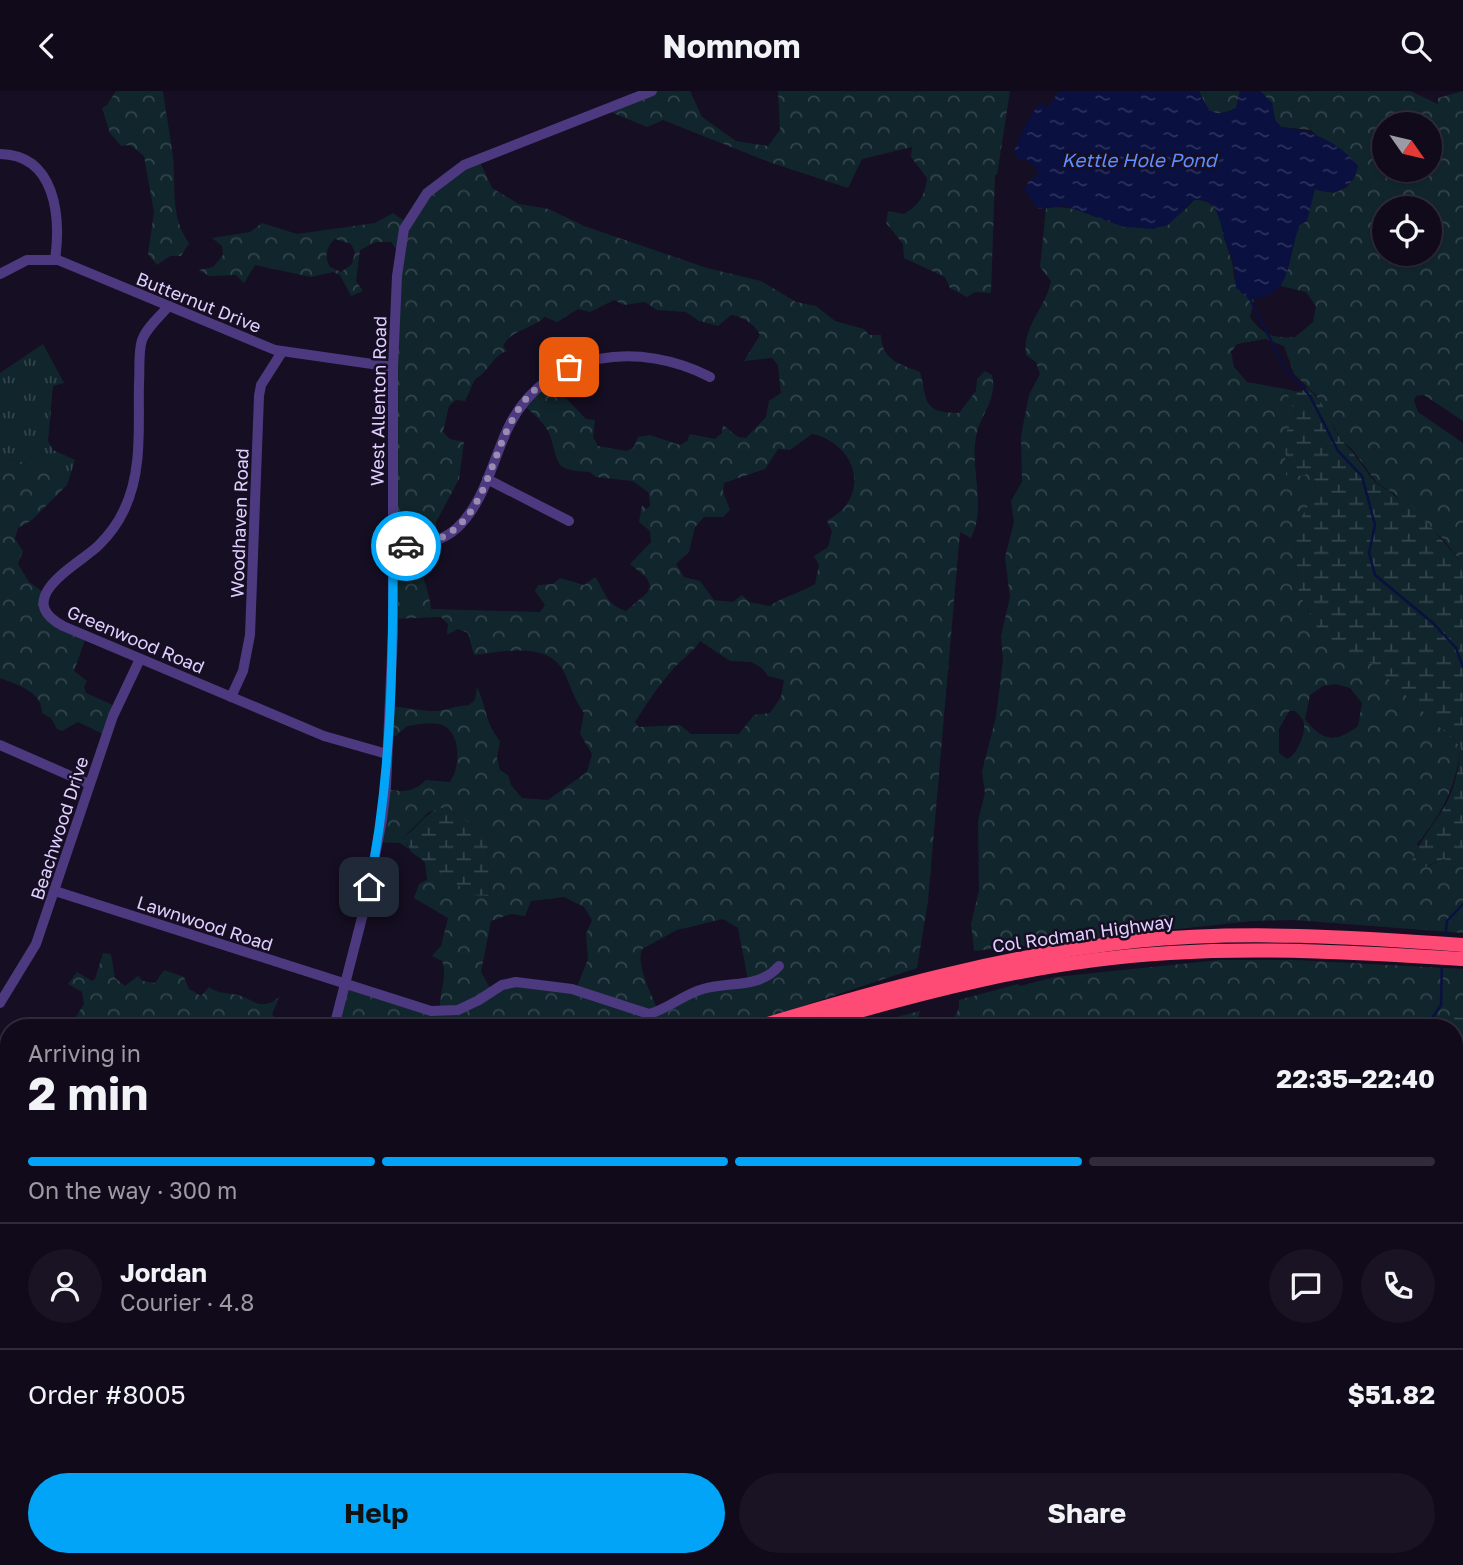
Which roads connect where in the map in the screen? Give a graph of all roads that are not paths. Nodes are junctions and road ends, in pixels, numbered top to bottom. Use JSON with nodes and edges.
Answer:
{"nodes":[{"id":1,"x":652,"y":91,"type":"edge"},
{"id":2,"x":0,"y":153,"type":"edge"},
{"id":3,"x":55,"y":260,"type":"junction"},
{"id":4,"x":0,"y":274,"type":"edge"},
{"id":5,"x":169,"y":306,"type":"junction"},
{"id":6,"x":282,"y":352,"type":"junction"},
{"id":7,"x":393,"y":367,"type":"junction"},
{"id":8,"x":710,"y":377,"type":"dead end"},
{"id":9,"x":487,"y":479,"type":"junction"},
{"id":10,"x":569,"y":521,"type":"dead end"},
{"id":11,"x":393,"y":547,"type":"junction"},
{"id":12,"x":140,"y":659,"type":"junction"},
{"id":13,"x":231,"y":697,"type":"junction"},
{"id":14,"x":0,"y":745,"type":"edge"},
{"id":15,"x":387,"y":754,"type":"junction"},
{"id":16,"x":89,"y":784,"type":"junction"},
{"id":17,"x":55,"y":891,"type":"junction"},
{"id":18,"x":1450,"y":951,"type":"edge"},
{"id":19,"x":779,"y":966,"type":"dead end"},
{"id":20,"x":345,"y":985,"type":"junction"},
{"id":21,"x":0,"y":1003,"type":"edge"},
{"id":22,"x":336,"y":1019,"type":"edge"},
{"id":23,"x":785,"y":1019,"type":"edge"},
{"id":24,"x":831,"y":1019,"type":"edge"}],
"edges":[{"from":1,"to":7,"type":"street","name":"West Allenton Road"},
{"from":2,"to":3,"type":"street"},
{"from":3,"to":4,"type":"street","name":"Butternut Drive"},
{"from":3,"to":5,"type":"street","name":"Butternut Drive"},
{"from":5,"to":6,"type":"street","name":"Butternut Drive"},
{"from":5,"to":12,"type":"street","name":"Greenwood Road"},
{"from":6,"to":7,"type":"street","name":"Butternut Drive"},
{"from":6,"to":13,"type":"street","name":"Woodhaven Road"},
{"from":7,"to":11,"type":"street","name":"West Allenton Road"},
{"from":8,"to":9,"type":"street"},
{"from":9,"to":10,"type":"street"},
{"from":9,"to":11,"type":"street"},
{"from":11,"to":15,"type":"street","name":"West Allenton Road"},
{"from":12,"to":13,"type":"street","name":"Greenwood Road"},
{"from":12,"to":16,"type":"street","name":"Beachwood Drive"},
{"from":13,"to":15,"type":"street","name":"Greenwood Road"},
{"from":14,"to":16,"type":"street"},
{"from":15,"to":20,"type":"street","name":"West Allenton Road"},
{"from":16,"to":17,"type":"street","name":"Beachwood Drive"},
{"from":17,"to":20,"type":"street","name":"Lawnwood Road"},
{"from":17,"to":21,"type":"street","name":"Beachwood Drive"},
{"from":18,"to":23,"type":"highway","name":"Col Rodman Highway"},
{"from":18,"to":24,"type":"highway","name":"Col Rodman Highway"},
{"from":19,"to":20,"type":"street","name":"Lawnwood Road"},
{"from":20,"to":22,"type":"street","name":"West Allenton Road"}]}
